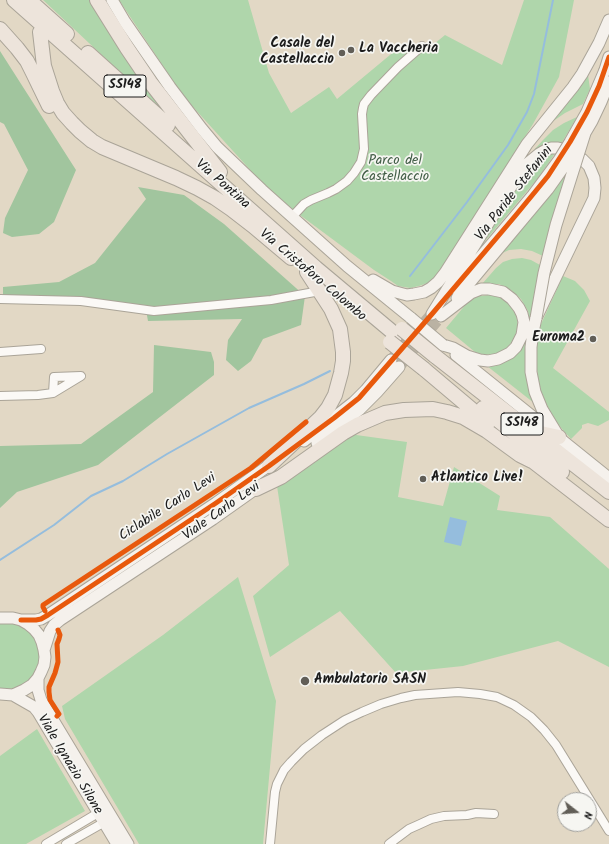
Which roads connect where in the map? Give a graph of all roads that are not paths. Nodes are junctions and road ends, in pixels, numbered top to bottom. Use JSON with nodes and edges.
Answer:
{"nodes":[{"id":1,"x":14,"y":0,"type":"edge"},
{"id":2,"x":96,"y":0,"type":"edge"},
{"id":3,"x":112,"y":0,"type":"edge"},
{"id":4,"x":36,"y":1,"type":"edge"},
{"id":5,"x":609,"y":20,"type":"edge"},
{"id":6,"x":0,"y":29,"type":"edge"},
{"id":7,"x":40,"y":32,"type":"dead end"},
{"id":8,"x":422,"y":46,"type":"dead end"},
{"id":9,"x":609,"y":57,"type":"edge"},
{"id":10,"x":609,"y":82,"type":"edge"},
{"id":11,"x":585,"y":134,"type":"junction"},
{"id":12,"x":220,"y":172,"type":"junction"},
{"id":13,"x":197,"y":188,"type":"junction"},
{"id":14,"x":292,"y":217,"type":"junction"},
{"id":15,"x":504,"y":236,"type":"junction"},
{"id":16,"x":348,"y":266,"type":"junction"},
{"id":17,"x":307,"y":272,"type":"junction"},
{"id":18,"x":320,"y":291,"type":"junction"},
{"id":19,"x":0,"y":299,"type":"edge"},
{"id":20,"x":435,"y":317,"type":"junction"},
{"id":21,"x":536,"y":318,"type":"junction"},
{"id":22,"x":400,"y":331,"type":"junction"},
{"id":23,"x":41,"y":349,"type":"dead end"},
{"id":24,"x":0,"y":352,"type":"edge"},
{"id":25,"x":433,"y":358,"type":"junction"},
{"id":26,"x":54,"y":393,"type":"dead end"},
{"id":27,"x":0,"y":396,"type":"edge"},
{"id":28,"x":525,"y":426,"type":"junction"},
{"id":29,"x":559,"y":437,"type":"junction"},
{"id":30,"x":532,"y":461,"type":"junction"},
{"id":31,"x":269,"y":466,"type":"junction"},
{"id":32,"x":609,"y":478,"type":"edge"},
{"id":33,"x":256,"y":489,"type":"junction"},
{"id":34,"x":609,"y":492,"type":"edge"},
{"id":35,"x":609,"y":510,"type":"edge"},
{"id":36,"x":609,"y":520,"type":"edge"},
{"id":37,"x":0,"y":618,"type":"edge"},
{"id":38,"x":21,"y":620,"type":"junction"},
{"id":39,"x":44,"y":650,"type":"junction"},
{"id":40,"x":38,"y":678,"type":"junction"},
{"id":41,"x":0,"y":694,"type":"edge"},
{"id":42,"x":13,"y":695,"type":"junction"},
{"id":43,"x":494,"y":814,"type":"dead end"},
{"id":44,"x":100,"y":818,"type":"junction"},
{"id":45,"x":609,"y":831,"type":"edge"},
{"id":46,"x":46,"y":844,"type":"edge"},
{"id":47,"x":66,"y":844,"type":"edge"},
{"id":48,"x":117,"y":844,"type":"edge"},
{"id":49,"x":128,"y":844,"type":"edge"},
{"id":50,"x":270,"y":844,"type":"edge"},
{"id":51,"x":389,"y":844,"type":"edge"}],
"edges":[{"from":1,"to":22,"type":"highway","name":"Via Pontina","number":"SS148"},
{"from":2,"to":12,"type":"highway"},
{"from":3,"to":14,"type":"main road","name":"Via Cristoforo Colombo"},
{"from":4,"to":12,"type":"highway","name":"Via Pontina","number":"SS148"},
{"from":5,"to":16,"type":"main road"},
{"from":6,"to":13,"type":"highway"},
{"from":7,"to":13,"type":"highway","name":"Via Cristoforo Colombo"},
{"from":8,"to":14,"type":"street"},
{"from":9,"to":15,"type":"main road","name":"Via Paride Stefanini","bridge":true},
{"from":10,"to":11,"type":"main road","name":"Via Paride Stefanini","bridge":true},
{"from":11,"to":15,"type":"main road","name":"Via Paride Stefanini","bridge":true},
{"from":11,"to":21,"type":"main road","bridge":true},
{"from":12,"to":22,"type":"highway","name":"Via Cristoforo Colombo","number":"SS148"},
{"from":13,"to":17,"type":"highway","name":"Via Cristoforo Colombo"},
{"from":14,"to":16,"type":"main road","name":"Via Cristoforo Colombo"},
{"from":15,"to":20,"type":"main road","name":"Via Paride Stefanini"},
{"from":16,"to":22,"type":"main road","name":"Via Cristoforo Colombo"},
{"from":17,"to":18,"type":"highway"},
{"from":17,"to":22,"type":"highway","name":"Via Cristoforo Colombo"},
{"from":18,"to":19,"type":"street"},
{"from":18,"to":31,"type":"highway"},
{"from":20,"to":21,"type":"main road","bridge":true},
{"from":20,"to":25,"type":"main road"},
{"from":21,"to":29,"type":"main road"},
{"from":22,"to":25,"type":"highway","name":"Via Cristoforo Colombo","number":"SS148","bridge":true},
{"from":23,"to":24,"type":"street"},
{"from":25,"to":28,"type":"highway","name":"Via Cristoforo Colombo","number":"SS148"},
{"from":25,"to":29,"type":"main road","name":"Via Cristoforo Colombo"},
{"from":25,"to":30,"type":"highway","name":"Via Cristoforo Colombo"},
{"from":25,"to":35,"type":"highway","number":"SS148"},
{"from":26,"to":27,"type":"street"},
{"from":28,"to":29,"type":"highway"},
{"from":28,"to":34,"type":"highway","name":"Via Cristoforo Colombo","number":"SS148"},
{"from":29,"to":32,"type":"main road","name":"Via Cristoforo Colombo"},
{"from":30,"to":33,"type":"highway"},
{"from":30,"to":36,"type":"highway","name":"Via Cristoforo Colombo"},
{"from":31,"to":33,"type":"main road","name":"Viale Carlo Levi"},
{"from":31,"to":38,"type":"main road","name":"Viale Carlo Levi"},
{"from":33,"to":39,"type":"main road","name":"Viale Carlo Levi"},
{"from":37,"to":38,"type":"main road","name":"Viale Carlo Levi"},
{"from":38,"to":39,"type":"main road"},
{"from":39,"to":40,"type":"main road","name":"Viale Carlo Levi"},
{"from":40,"to":42,"type":"main road"},
{"from":40,"to":49,"type":"main road","name":"Viale Ignazio Silone"},
{"from":41,"to":42,"type":"main road"},
{"from":42,"to":44,"type":"main road","name":"Viale Ignazio Silone"},
{"from":43,"to":51,"type":"street"},
{"from":44,"to":46,"type":"street"},
{"from":44,"to":47,"type":"street"},
{"from":44,"to":48,"type":"main road","name":"Viale Ignazio Silone"},
{"from":45,"to":50,"type":"street"}]}
